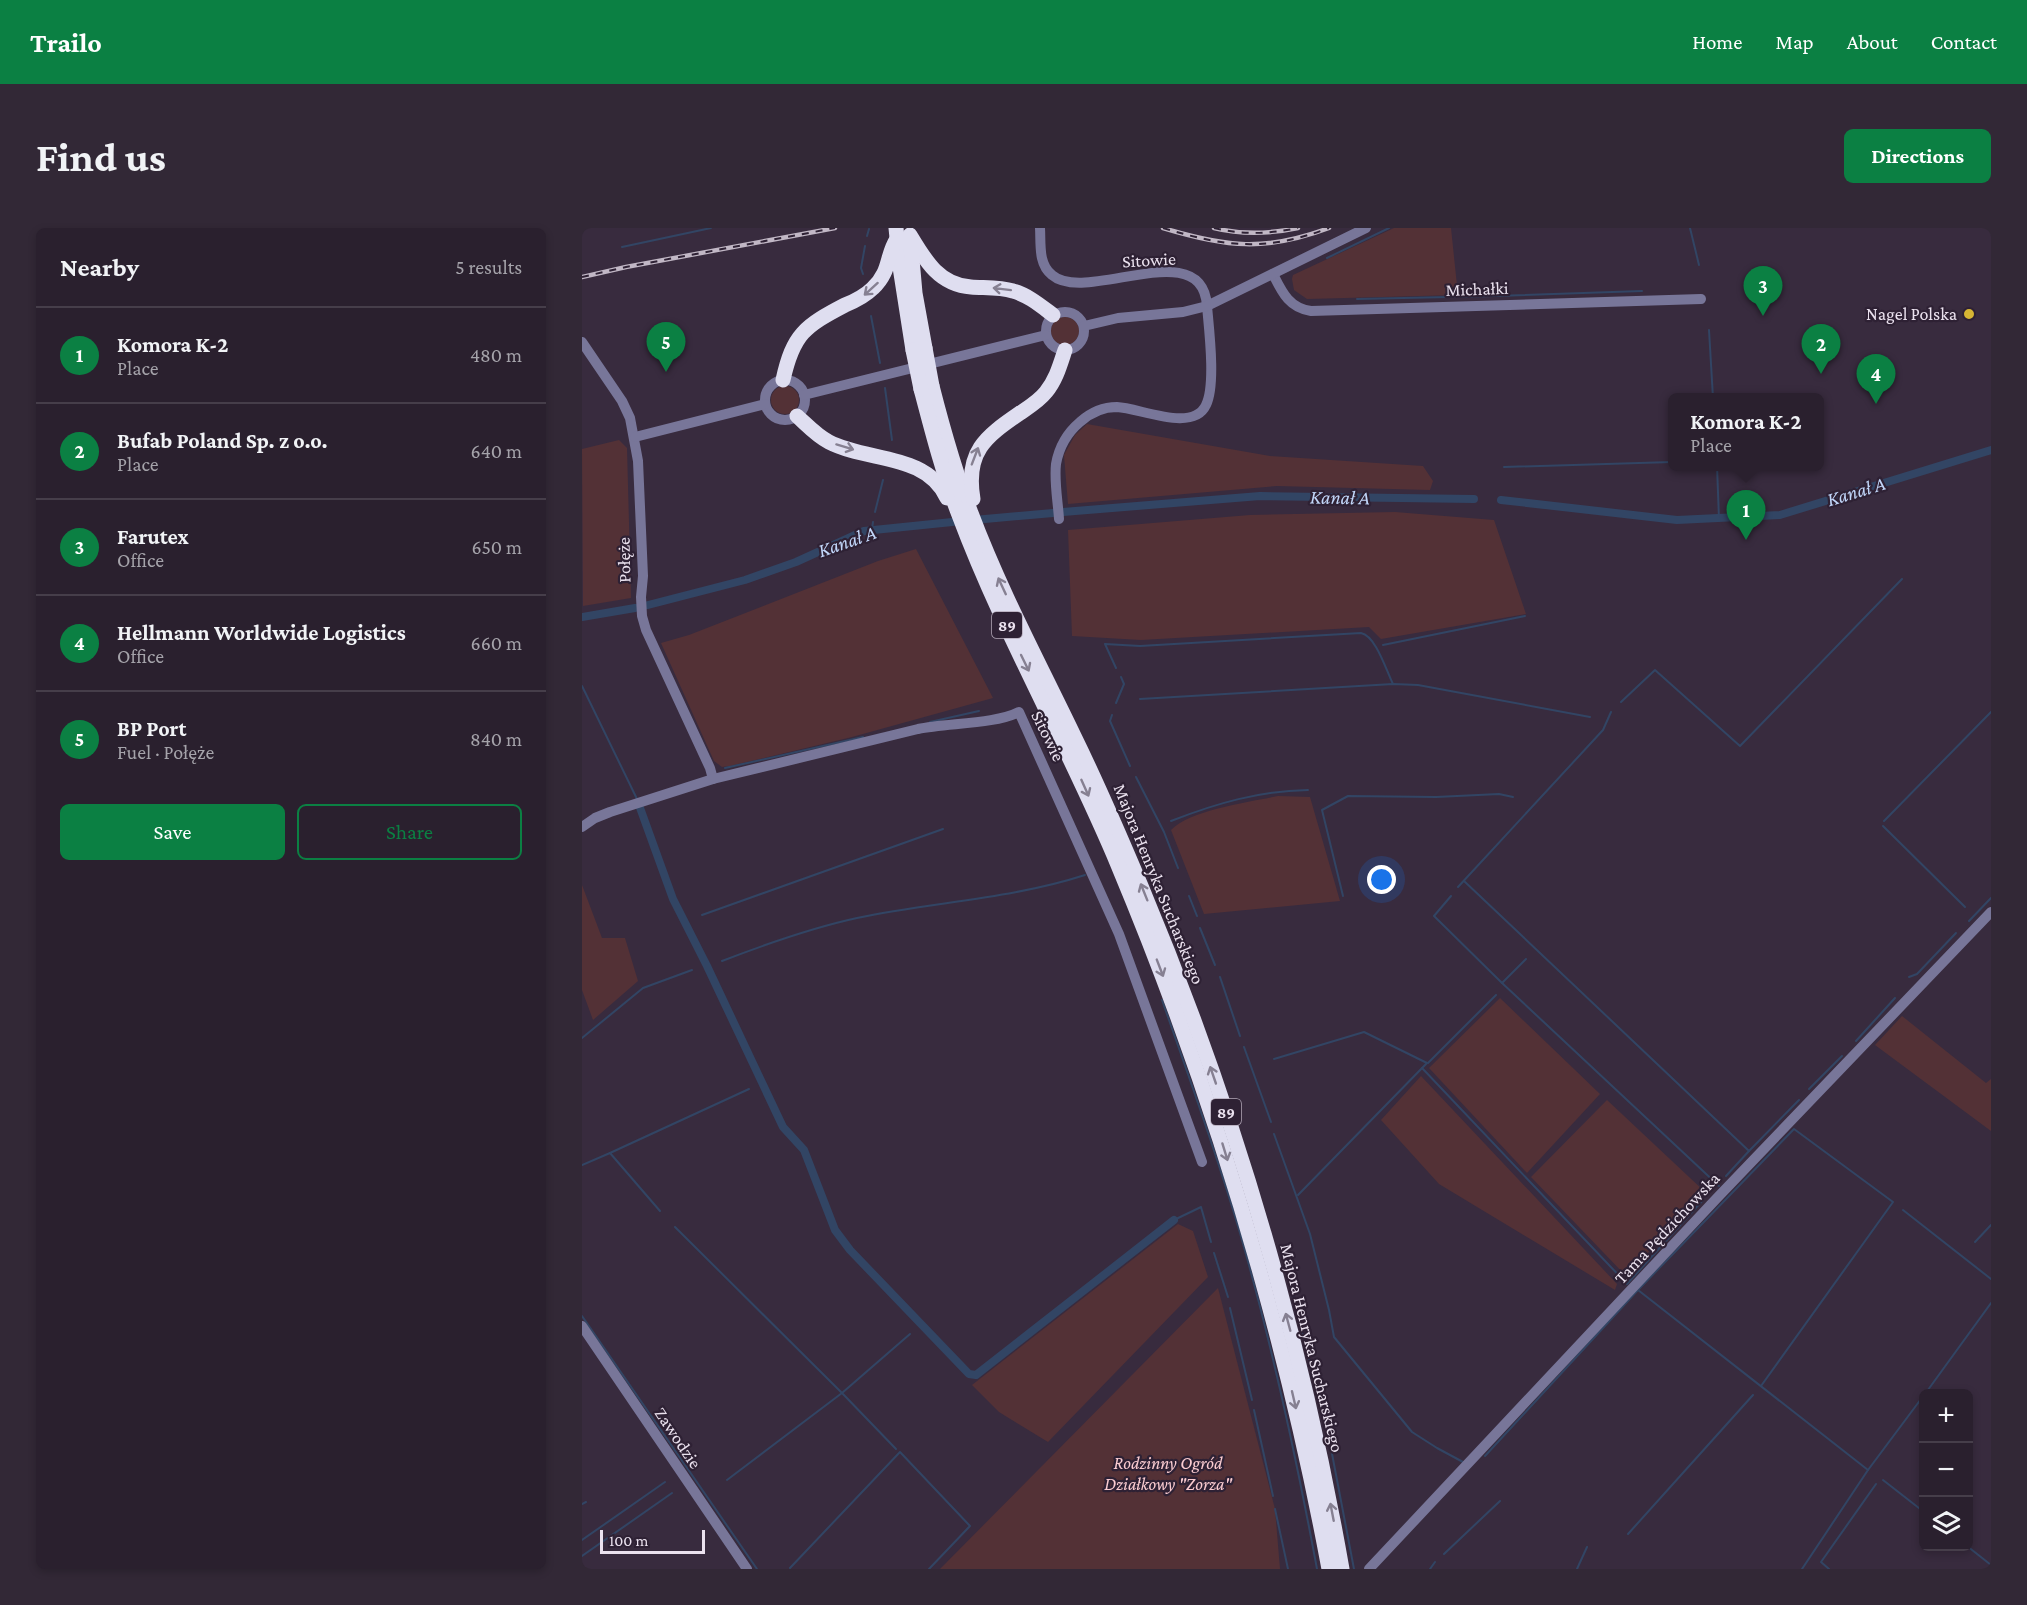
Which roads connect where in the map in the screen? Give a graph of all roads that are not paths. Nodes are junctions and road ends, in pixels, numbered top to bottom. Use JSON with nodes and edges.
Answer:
{"nodes":[{"id":1,"x":1040,"y":228,"type":"edge"},
{"id":2,"x":1366,"y":228,"type":"edge"},
{"id":3,"x":903,"y":232,"type":"edge"},
{"id":4,"x":1273,"y":274,"type":"junction"},
{"id":5,"x":1701,"y":299,"type":"dead end"},
{"id":6,"x":1207,"y":306,"type":"junction"},
{"id":7,"x":1053,"y":315,"type":"junction"},
{"id":8,"x":1084,"y":326,"type":"junction"},
{"id":9,"x":1046,"y":335,"type":"junction"},
{"id":10,"x":582,"y":342,"type":"edge"},
{"id":11,"x":1065,"y":350,"type":"junction"},
{"id":12,"x":783,"y":380,"type":"junction"},
{"id":13,"x":804,"y":395,"type":"junction"},
{"id":14,"x":765,"y":404,"type":"junction"},
{"id":15,"x":796,"y":416,"type":"junction"},
{"id":16,"x":635,"y":437,"type":"junction"},
{"id":17,"x":964,"y":513,"type":"junction"},
{"id":18,"x":1059,"y":519,"type":"dead end"},
{"id":19,"x":981,"y":552,"type":"junction"},
{"id":20,"x":713,"y":779,"type":"junction"},
{"id":21,"x":582,"y":827,"type":"edge"},
{"id":22,"x":1991,"y":912,"type":"edge"},
{"id":23,"x":1202,"y":1162,"type":"dead end"},
{"id":24,"x":582,"y":1326,"type":"edge"},
{"id":25,"x":747,"y":1569,"type":"edge"},
{"id":26,"x":1329,"y":1569,"type":"edge"},
{"id":27,"x":1342,"y":1569,"type":"edge"},
{"id":28,"x":1370,"y":1569,"type":"edge"}],
"edges":[{"from":1,"to":6,"type":"street","name":"Sitowie"},
{"from":2,"to":4,"type":"street"},
{"from":7,"to":3,"type":"highway","one_way":true},
{"from":3,"to":12,"type":"highway","one_way":true},
{"from":3,"to":17,"type":"highway","name":"Majora Henryka Sucharskiego","number":"89","bridge":true},
{"from":4,"to":5,"type":"street","name":"Michałki"},
{"from":4,"to":6,"type":"street"},
{"from":6,"to":8,"type":"street"},
{"from":6,"to":18,"type":"street","name":"Sitowie"},
{"from":7,"to":8,"type":"street"},
{"from":7,"to":9,"type":"street"},
{"from":8,"to":11,"type":"street"},
{"from":9,"to":11,"type":"street"},
{"from":9,"to":13,"type":"street"},
{"from":10,"to":16,"type":"street","name":"Połęże"},
{"from":17,"to":11,"type":"highway","one_way":true},
{"from":12,"to":13,"type":"street"},
{"from":12,"to":14,"type":"street"},
{"from":13,"to":15,"type":"street"},
{"from":14,"to":15,"type":"street"},
{"from":14,"to":16,"type":"street"},
{"from":15,"to":17,"type":"highway","one_way":true},
{"from":16,"to":20,"type":"street","name":"Połęże"},
{"from":17,"to":19,"type":"highway","name":"Majora Henryka Sucharskiego","number":"89"},
{"from":19,"to":26,"type":"highway","name":"Majora Henryka Sucharskiego","number":"89","one_way":true},
{"from":27,"to":19,"type":"highway","name":"Majora Henryka Sucharskiego","number":"89","one_way":true},
{"from":20,"to":21,"type":"street","name":"Sitowie"},
{"from":20,"to":23,"type":"street","name":"Sitowie"},
{"from":22,"to":28,"type":"street","name":"Tama Pędzichowska"},
{"from":24,"to":25,"type":"street","name":"Zawodzie"}]}
